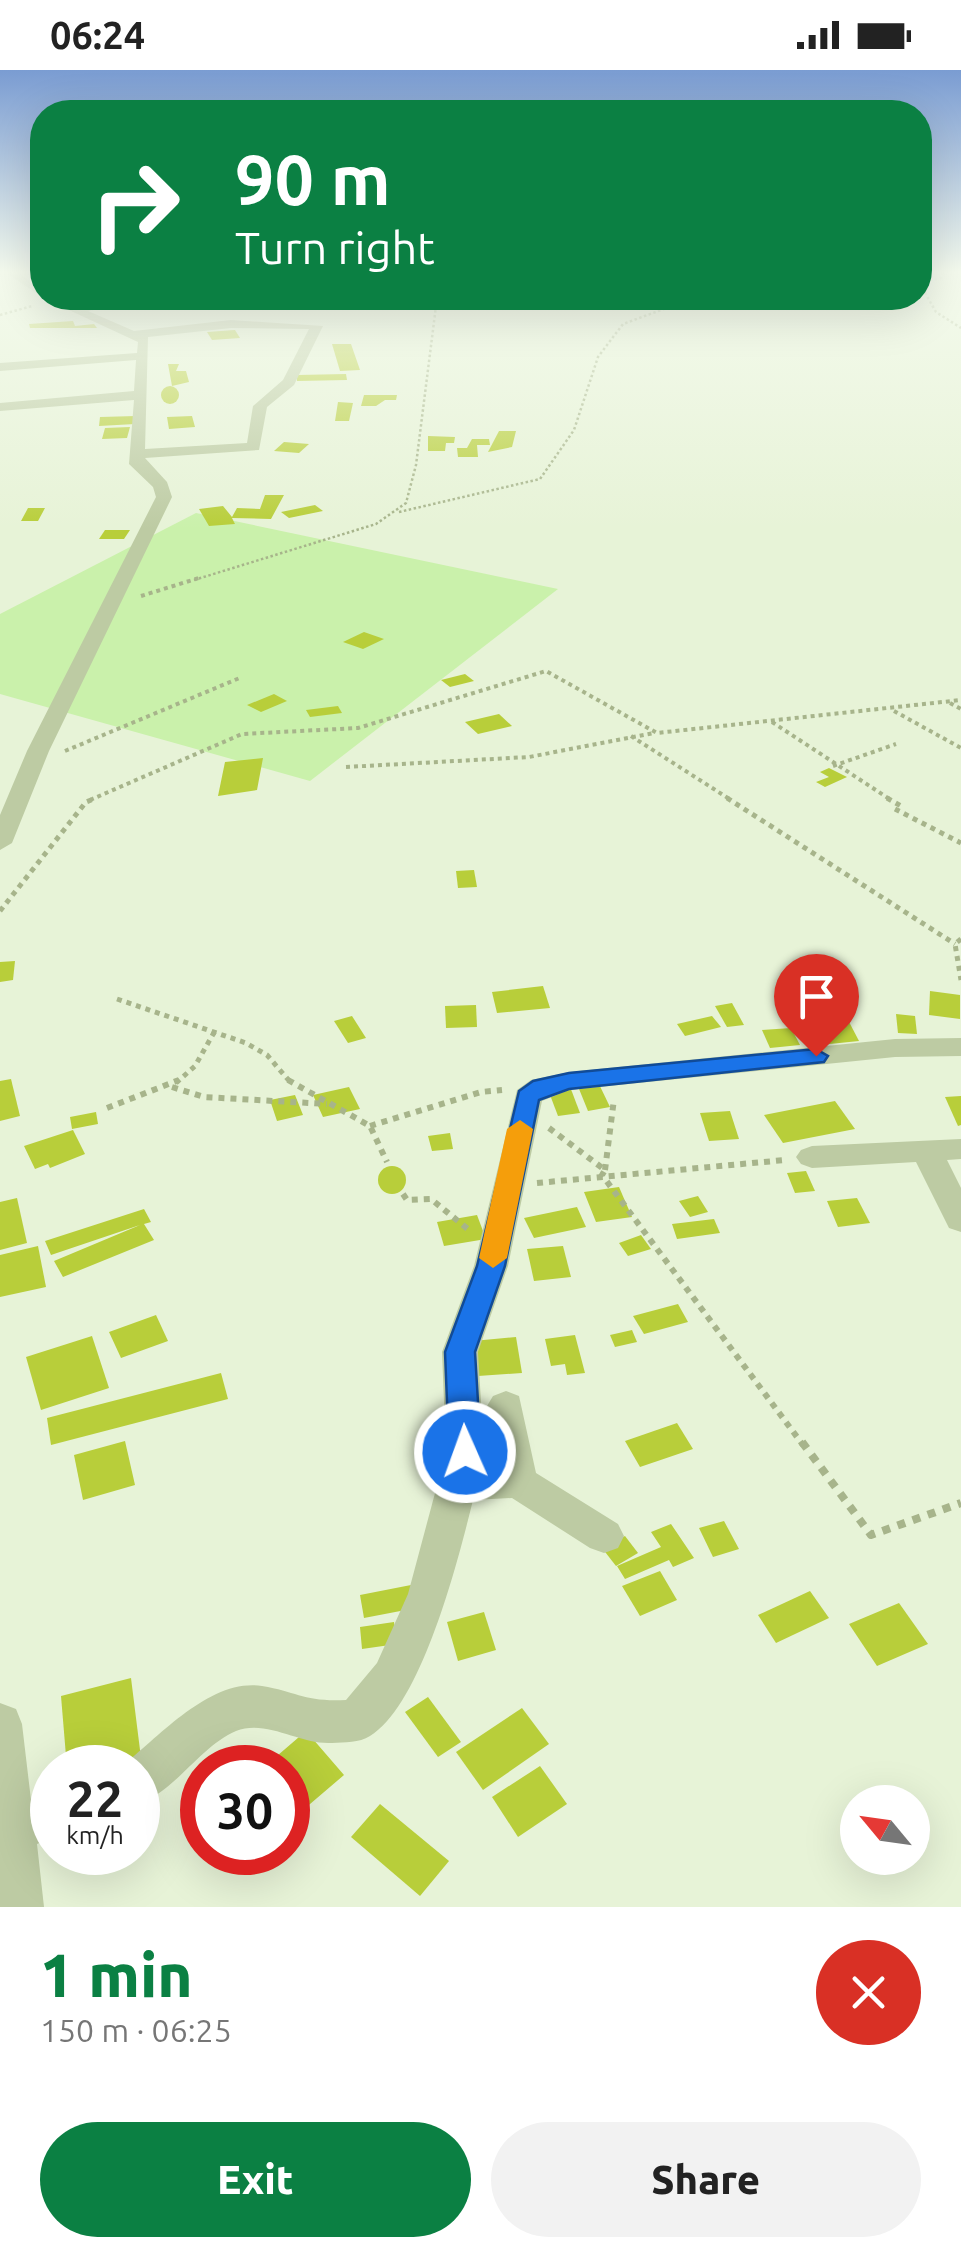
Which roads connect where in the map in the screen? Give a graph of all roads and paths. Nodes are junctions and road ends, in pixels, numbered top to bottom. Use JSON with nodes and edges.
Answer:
{"nodes":[{"id":1,"x":120,"y":358,"type":"edge"},
{"id":2,"x":142,"y":358,"type":"edge"},
{"id":3,"x":301,"y":358,"type":"edge"},
{"id":4,"x":429,"y":358,"type":"edge"},
{"id":5,"x":598,"y":358,"type":"edge"},
{"id":6,"x":0,"y":367,"type":"edge"},
{"id":7,"x":140,"y":395,"type":"junction"},
{"id":8,"x":0,"y":406,"type":"edge"},
{"id":9,"x":137,"y":454,"type":"junction"},
{"id":10,"x":396,"y":513,"type":"junction"},
{"id":11,"x":114,"y":604,"type":"junction"},
{"id":12,"x":242,"y":677,"type":"dead end"},
{"id":13,"x":961,"y":700,"type":"edge"},
{"id":14,"x":947,"y":702,"type":"junction"},
{"id":15,"x":961,"y":709,"type":"edge"},
{"id":16,"x":891,"y":710,"type":"junction"},
{"id":17,"x":769,"y":720,"type":"junction"},
{"id":18,"x":657,"y":733,"type":"junction"},
{"id":19,"x":631,"y":736,"type":"junction"},
{"id":20,"x":896,"y":744,"type":"dead end"},
{"id":21,"x":961,"y":748,"type":"edge"},
{"id":22,"x":38,"y":752,"type":"junction"},
{"id":23,"x":833,"y":766,"type":"junction"},
{"id":24,"x":346,"y":767,"type":"dead end"},
{"id":25,"x":0,"y":843,"type":"edge"},
{"id":26,"x":961,"y":843,"type":"edge"},
{"id":27,"x":0,"y":910,"type":"edge"},
{"id":28,"x":958,"y":942,"type":"edge"},
{"id":29,"x":961,"y":980,"type":"edge"},
{"id":30,"x":117,"y":999,"type":"dead end"},
{"id":31,"x":216,"y":1030,"type":"junction"},
{"id":32,"x":961,"y":1047,"type":"edge"},
{"id":33,"x":617,"y":1076,"type":"junction"},
{"id":34,"x":172,"y":1087,"type":"junction"},
{"id":35,"x":532,"y":1098,"type":"junction"},
{"id":36,"x":328,"y":1104,"type":"junction"},
{"id":37,"x":107,"y":1108,"type":"dead end"},
{"id":38,"x":370,"y":1126,"type":"junction"},
{"id":39,"x":961,"y":1149,"type":"edge"},
{"id":40,"x":928,"y":1154,"type":"junction"},
{"id":41,"x":812,"y":1157,"type":"joint"},
{"id":42,"x":387,"y":1162,"type":"dead end"},
{"id":43,"x":603,"y":1173,"type":"junction"},
{"id":44,"x":509,"y":1186,"type":"junction"},
{"id":45,"x":403,"y":1194,"type":"dead end"},
{"id":46,"x":961,"y":1220,"type":"edge"},
{"id":47,"x":491,"y":1266,"type":"junction"},
{"id":48,"x":506,"y":1406,"type":"dead end"},
{"id":49,"x":518,"y":1482,"type":"junction"},
{"id":50,"x":457,"y":1484,"type":"junction"},
{"id":51,"x":961,"y":1503,"type":"edge"},
{"id":52,"x":604,"y":1536,"type":"dead end"},
{"id":53,"x":0,"y":1724,"type":"edge"},
{"id":54,"x":160,"y":1764,"type":"edge"},
{"id":55,"x":30,"y":1814,"type":"edge"},
{"id":56,"x":30,"y":1842,"type":"edge"},
{"id":57,"x":20,"y":1907,"type":"edge"}],
"edges":[{"from":1,"to":6,"type":"street"},
{"from":2,"to":7,"type":"street"},
{"from":3,"to":9,"type":"street"},
{"from":4,"to":10,"type":"path"},
{"from":5,"to":10,"type":"path"},
{"from":7,"to":8,"type":"street"},
{"from":7,"to":9,"type":"street"},
{"from":9,"to":11,"type":"street"},
{"from":10,"to":11,"type":"path"},
{"from":11,"to":22,"type":"street"},
{"from":12,"to":22,"type":"path"},
{"from":13,"to":14,"type":"path"},
{"from":14,"to":15,"type":"path"},
{"from":14,"to":16,"type":"path"},
{"from":16,"to":17,"type":"path"},
{"from":16,"to":21,"type":"path"},
{"from":17,"to":18,"type":"path"},
{"from":17,"to":23,"type":"path"},
{"from":18,"to":19,"type":"path"},
{"from":18,"to":27,"type":"path"},
{"from":19,"to":24,"type":"path"},
{"from":19,"to":28,"type":"path"},
{"from":20,"to":23,"type":"path"},
{"from":22,"to":25,"type":"street"},
{"from":23,"to":26,"type":"path"},
{"from":28,"to":29,"type":"path"},
{"from":30,"to":31,"type":"path"},
{"from":31,"to":34,"type":"path"},
{"from":31,"to":36,"type":"path"},
{"from":32,"to":33,"type":"street"},
{"from":33,"to":35,"type":"street"},
{"from":33,"to":43,"type":"path"},
{"from":34,"to":36,"type":"path"},
{"from":34,"to":37,"type":"path"},
{"from":35,"to":38,"type":"path"},
{"from":35,"to":43,"type":"path"},
{"from":35,"to":44,"type":"street"},
{"from":36,"to":38,"type":"path"},
{"from":38,"to":42,"type":"path"},
{"from":39,"to":40,"type":"street"},
{"from":40,"to":41,"type":"street"},
{"from":40,"to":46,"type":"street"},
{"from":41,"to":43,"type":"path"},
{"from":43,"to":44,"type":"path"},
{"from":43,"to":51,"type":"path"},
{"from":44,"to":47,"type":"street"},
{"from":45,"to":47,"type":"path"},
{"from":47,"to":50,"type":"street"},
{"from":48,"to":49,"type":"street"},
{"from":49,"to":50,"type":"street"},
{"from":49,"to":52,"type":"street"},
{"from":50,"to":54,"type":"street"},
{"from":53,"to":55,"type":"street"},
{"from":56,"to":57,"type":"street"}]}
